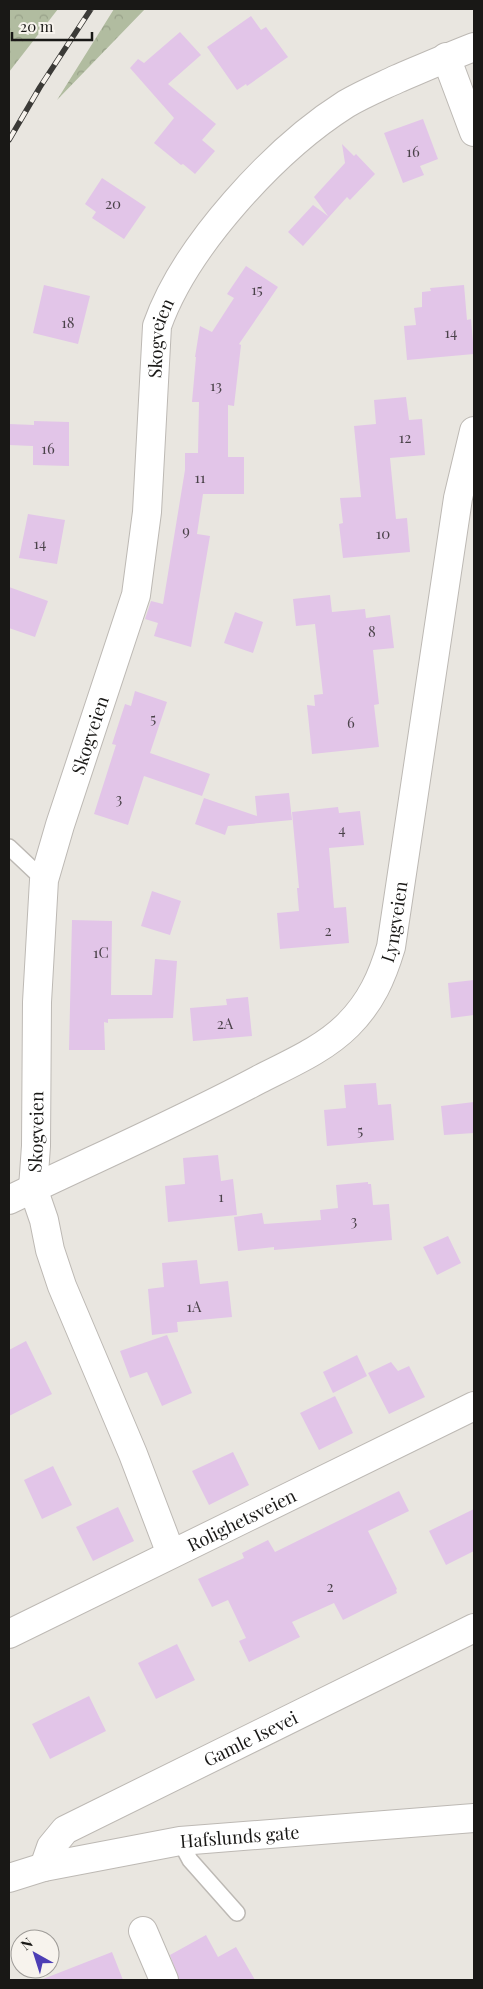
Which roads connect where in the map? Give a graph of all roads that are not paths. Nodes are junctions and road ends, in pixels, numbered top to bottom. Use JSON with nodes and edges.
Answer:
{"nodes":[{"id":1,"x":474,"y":47,"type":"edge"},
{"id":2,"x":446,"y":57,"type":"junction"},
{"id":3,"x":474,"y":132,"type":"edge"},
{"id":4,"x":474,"y":431,"type":"edge"},
{"id":5,"x":9,"y":847,"type":"edge"},
{"id":6,"x":44,"y":880,"type":"junction"},
{"id":7,"x":33,"y":1188,"type":"junction"},
{"id":8,"x":9,"y":1200,"type":"edge"},
{"id":9,"x":474,"y":1406,"type":"edge"},
{"id":10,"x":171,"y":1554,"type":"junction"},
{"id":11,"x":474,"y":1628,"type":"edge"},
{"id":12,"x":9,"y":1634,"type":"edge"},
{"id":13,"x":474,"y":1818,"type":"edge"},
{"id":14,"x":180,"y":1841,"type":"junction"},
{"id":15,"x":44,"y":1867,"type":"junction"},
{"id":16,"x":9,"y":1878,"type":"edge"},
{"id":17,"x":237,"y":1913,"type":"dead end"},
{"id":18,"x":143,"y":1932,"type":"dead end"},
{"id":19,"x":164,"y":1980,"type":"edge"}],
"edges":[{"from":1,"to":2,"type":"main road","name":"Skogveien"},
{"from":2,"to":3,"type":"main road"},
{"from":2,"to":6,"type":"main road","name":"Skogveien"},
{"from":4,"to":7,"type":"main road","name":"Lyngveien"},
{"from":5,"to":6,"type":"lane"},
{"from":6,"to":7,"type":"main road","name":"Skogveien"},
{"from":7,"to":8,"type":"main road","name":"Lyngveien"},
{"from":7,"to":10,"type":"main road","name":"Skogveien"},
{"from":9,"to":10,"type":"main road","name":"Rolighetsveien"},
{"from":10,"to":12,"type":"main road","name":"Rolighetsveien"},
{"from":11,"to":15,"type":"main road","name":"Gamle Isevei"},
{"from":13,"to":14,"type":"main road","name":"Hafslunds gate"},
{"from":14,"to":15,"type":"main road","name":"Hafslunds gate"},
{"from":14,"to":17,"type":"lane"},
{"from":15,"to":16,"type":"main road","name":"Hafslunds gate"},
{"from":18,"to":19,"type":"main road"}]}
